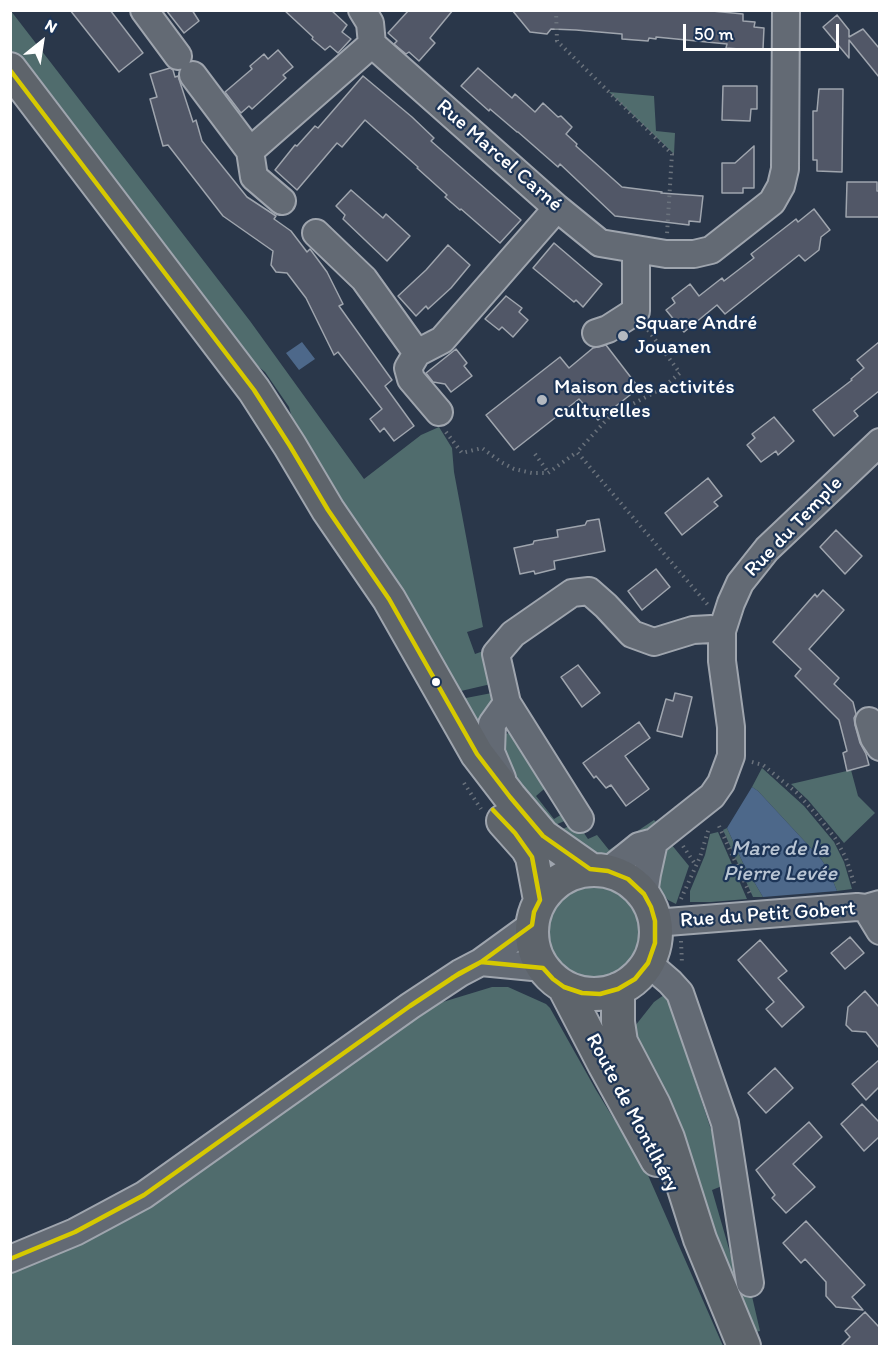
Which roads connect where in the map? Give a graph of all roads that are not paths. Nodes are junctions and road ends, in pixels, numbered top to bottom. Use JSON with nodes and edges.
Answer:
{"nodes":[{"id":1,"x":144,"y":10,"type":"edge"},
{"id":2,"x":362,"y":10,"type":"edge"},
{"id":3,"x":786,"y":10,"type":"edge"},
{"id":4,"x":372,"y":44,"type":"junction"},
{"id":5,"x":10,"y":69,"type":"edge"},
{"id":6,"x":250,"y":151,"type":"junction"},
{"id":7,"x":282,"y":201,"type":"dead end"},
{"id":8,"x":557,"y":208,"type":"junction"},
{"id":9,"x":316,"y":233,"type":"dead end"},
{"id":10,"x":636,"y":249,"type":"junction"},
{"id":11,"x":602,"y":331,"type":"dead end"},
{"id":12,"x":417,"y":353,"type":"junction"},
{"id":13,"x":439,"y":412,"type":"dead end"},
{"id":14,"x":879,"y":442,"type":"edge"},
{"id":15,"x":328,"y":510,"type":"junction"},
{"id":16,"x":722,"y":630,"type":"junction"},
{"id":17,"x":507,"y":703,"type":"junction"},
{"id":18,"x":869,"y":721,"type":"dead end"},
{"id":19,"x":879,"y":747,"type":"edge"},
{"id":20,"x":510,"y":797,"type":"junction"},
{"id":21,"x":580,"y":819,"type":"dead end"},
{"id":22,"x":667,"y":841,"type":"junction"},
{"id":23,"x":599,"y":870,"type":"junction"},
{"id":24,"x":868,"y":901,"type":"edge"},
{"id":25,"x":536,"y":912,"type":"junction"},
{"id":26,"x":665,"y":914,"type":"junction"},
{"id":27,"x":879,"y":931,"type":"edge"},
{"id":28,"x":481,"y":962,"type":"junction"},
{"id":29,"x":648,"y":963,"type":"junction"},
{"id":30,"x":554,"y":977,"type":"junction"},
{"id":31,"x":618,"y":989,"type":"junction"},
{"id":32,"x":700,"y":1239,"type":"junction"},
{"id":33,"x":10,"y":1259,"type":"edge"},
{"id":34,"x":750,"y":1283,"type":"dead end"},
{"id":35,"x":744,"y":1347,"type":"edge"}],
"edges":[{"from":1,"to":6,"type":"street"},
{"from":2,"to":4,"type":"street"},
{"from":3,"to":10,"type":"street","name":"Rue Marcel Carné"},
{"from":4,"to":6,"type":"street"},
{"from":4,"to":8,"type":"street","name":"Rue Marcel Carné"},
{"from":5,"to":15,"type":"main road"},
{"from":6,"to":7,"type":"street"},
{"from":8,"to":10,"type":"street","name":"Rue Marcel Carné"},
{"from":8,"to":12,"type":"street"},
{"from":9,"to":12,"type":"street"},
{"from":10,"to":11,"type":"street"},
{"from":12,"to":13,"type":"street"},
{"from":14,"to":16,"type":"street","name":"Rue du Temple"},
{"from":15,"to":20,"type":"main road"},
{"from":15,"to":25,"type":"main road"},
{"from":16,"to":17,"type":"street"},
{"from":16,"to":22,"type":"street","name":"Rue du Temple"},
{"from":17,"to":20,"type":"street"},
{"from":17,"to":21,"type":"street"},
{"from":18,"to":19,"type":"street"},
{"from":20,"to":23,"type":"main road"},
{"from":22,"to":23,"type":"street","name":"Rue du Temple"},
{"from":22,"to":26,"type":"street"},
{"from":23,"to":25,"type":"main road"},
{"from":23,"to":26,"type":"main road"},
{"from":24,"to":26,"type":"street","name":"Rue du Petit Gobert"},
{"from":24,"to":27,"type":"street"},
{"from":25,"to":28,"type":"street"},
{"from":25,"to":30,"type":"main road"},
{"from":26,"to":29,"type":"main road"},
{"from":28,"to":30,"type":"street"},
{"from":28,"to":33,"type":"street"},
{"from":29,"to":31,"type":"main road"},
{"from":29,"to":34,"type":"street"},
{"from":30,"to":31,"type":"main road"},
{"from":30,"to":32,"type":"main road","name":"Route de Montlhéry"},
{"from":31,"to":32,"type":"main road","name":"Route de Montlhéry"},
{"from":32,"to":35,"type":"main road","name":"Route de Montlhéry"}]}
